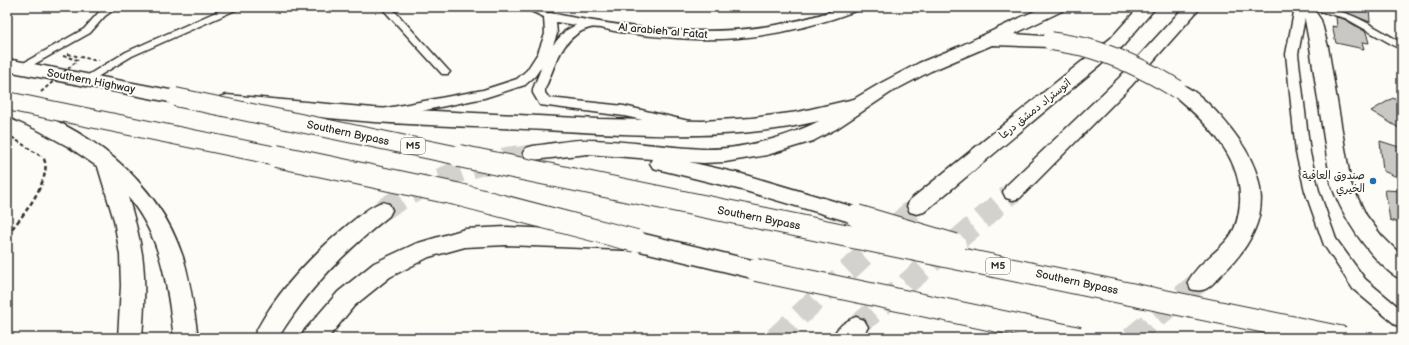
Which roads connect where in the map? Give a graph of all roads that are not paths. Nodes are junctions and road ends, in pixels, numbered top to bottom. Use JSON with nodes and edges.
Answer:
{"nodes":[{"id":1,"x":235,"y":7,"type":"edge"},
{"id":2,"x":386,"y":7,"type":"edge"},
{"id":3,"x":528,"y":7,"type":"edge"},
{"id":4,"x":854,"y":7,"type":"edge"},
{"id":5,"x":1056,"y":7,"type":"edge"},
{"id":6,"x":1148,"y":7,"type":"edge"},
{"id":7,"x":1193,"y":7,"type":"edge"},
{"id":8,"x":1302,"y":7,"type":"edge"},
{"id":9,"x":1314,"y":7,"type":"edge"},
{"id":10,"x":108,"y":8,"type":"edge"},
{"id":11,"x":550,"y":16,"type":"junction"},
{"id":12,"x":588,"y":24,"type":"junction"},
{"id":13,"x":1402,"y":47,"type":"edge"},
{"id":14,"x":964,"y":51,"type":"junction"},
{"id":15,"x":548,"y":54,"type":"junction"},
{"id":16,"x":14,"y":66,"type":"edge"},
{"id":17,"x":445,"y":72,"type":"dead end"},
{"id":18,"x":86,"y":80,"type":"junction"},
{"id":19,"x":175,"y":97,"type":"junction"},
{"id":20,"x":858,"y":105,"type":"junction"},
{"id":21,"x":9,"y":109,"type":"edge"},
{"id":22,"x":374,"y":115,"type":"junction"},
{"id":23,"x":702,"y":128,"type":"junction"},
{"id":24,"x":588,"y":147,"type":"junction"},
{"id":25,"x":533,"y":153,"type":"tunnel mouth"},
{"id":26,"x":106,"y":161,"type":"junction"},
{"id":27,"x":1013,"y":192,"type":"tunnel mouth"},
{"id":28,"x":917,"y":206,"type":"tunnel mouth"},
{"id":29,"x":382,"y":210,"type":"tunnel mouth"},
{"id":30,"x":636,"y":241,"type":"junction"},
{"id":31,"x":1402,"y":270,"type":"edge"},
{"id":32,"x":1060,"y":278,"type":"junction"},
{"id":33,"x":1199,"y":282,"type":"tunnel mouth"},
{"id":34,"x":1402,"y":320,"type":"edge"},
{"id":35,"x":130,"y":338,"type":"edge"},
{"id":36,"x":186,"y":338,"type":"edge"},
{"id":37,"x":265,"y":338,"type":"edge"},
{"id":38,"x":313,"y":338,"type":"edge"},
{"id":39,"x":1079,"y":338,"type":"edge"},
{"id":40,"x":1344,"y":338,"type":"edge"}],
"edges":[{"from":1,"to":18,"type":"street"},
{"from":2,"to":17,"type":"street"},
{"from":3,"to":11,"type":"lane"},
{"from":4,"to":12,"type":"street","name":"Al arabieh al Fatat"},
{"from":5,"to":14,"type":"highway"},
{"from":6,"to":28,"type":"highway","name":"اتوستراد دمشق درعا"},
{"from":7,"to":27,"type":"highway"},
{"from":8,"to":31,"type":"highway"},
{"from":8,"to":34,"type":"street"},
{"from":9,"to":13,"type":"street"},
{"from":10,"to":16,"type":"street"},
{"from":11,"to":12,"type":"street","name":"Al arabieh al Fatat"},
{"from":11,"to":15,"type":"street"},
{"from":12,"to":15,"type":"street"},
{"from":14,"to":20,"type":"highway"},
{"from":14,"to":33,"type":"highway","bridge":true},
{"from":15,"to":22,"type":"street"},
{"from":15,"to":23,"type":"street"},
{"from":16,"to":18,"type":"highway","name":"Southern Highway"},
{"from":18,"to":19,"type":"highway","name":"Southern Highway"},
{"from":19,"to":22,"type":"highway"},
{"from":19,"to":32,"type":"highway","name":"Southern Bypass","number":"M5","bridge":true},
{"from":20,"to":23,"type":"highway"},
{"from":20,"to":24,"type":"highway"},
{"from":21,"to":26,"type":"highway"},
{"from":21,"to":30,"type":"highway","bridge":true},
{"from":22,"to":23,"type":"highway"},
{"from":24,"to":25,"type":"highway"},
{"from":24,"to":32,"type":"highway","bridge":true},
{"from":26,"to":35,"type":"highway"},
{"from":26,"to":36,"type":"highway"},
{"from":29,"to":37,"type":"highway"},
{"from":30,"to":38,"type":"highway"},
{"from":30,"to":39,"type":"highway","bridge":true},
{"from":32,"to":40,"type":"highway","name":"Southern Bypass","number":"M5","bridge":true}]}
